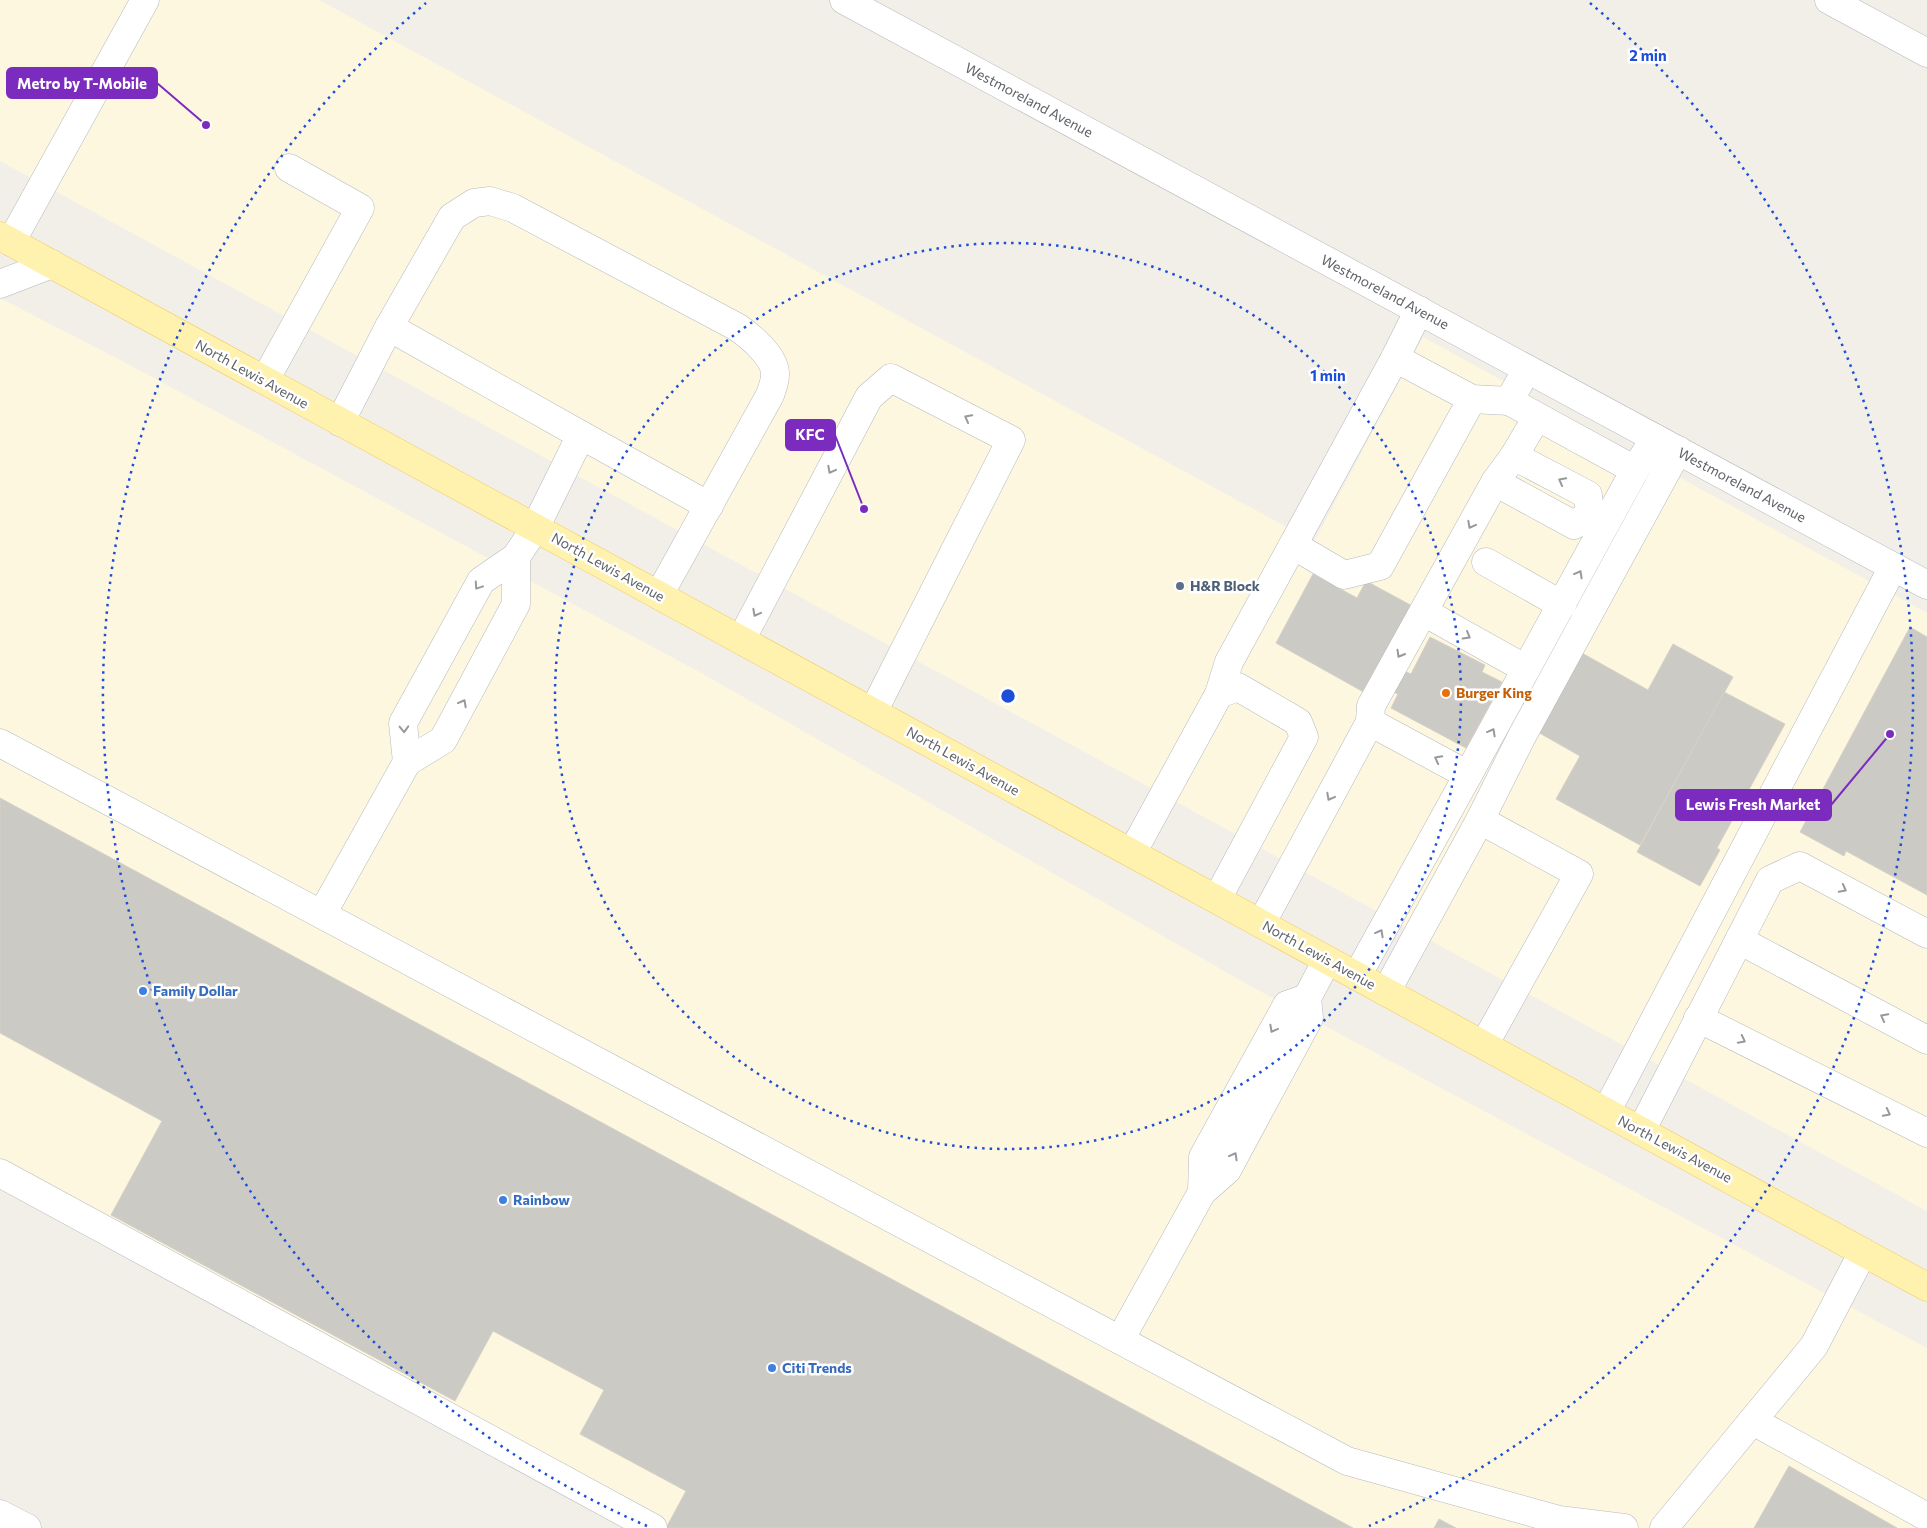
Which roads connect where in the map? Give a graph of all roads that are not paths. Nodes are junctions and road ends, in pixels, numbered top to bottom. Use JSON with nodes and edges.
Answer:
{"nodes":[{"id":1,"x":145,"y":0,"type":"edge"},
{"id":2,"x":844,"y":0,"type":"edge"},
{"id":3,"x":1829,"y":0,"type":"edge"},
{"id":4,"x":1927,"y":53,"type":"edge"},
{"id":5,"x":289,"y":168,"type":"dead end"},
{"id":6,"x":6,"y":239,"type":"edge"},
{"id":7,"x":52,"y":264,"type":"junction"},
{"id":8,"x":0,"y":284,"type":"edge"},
{"id":9,"x":1419,"y":310,"type":"junction"},
{"id":10,"x":389,"y":327,"type":"junction"},
{"id":11,"x":1395,"y":358,"type":"junction"},
{"id":12,"x":1527,"y":369,"type":"junction"},
{"id":13,"x":264,"y":380,"type":"junction"},
{"id":14,"x":1472,"y":399,"type":"junction"},
{"id":15,"x":1508,"y":401,"type":"junction"},
{"id":16,"x":1537,"y":417,"type":"junction"},
{"id":17,"x":340,"y":422,"type":"junction"},
{"id":18,"x":581,"y":434,"type":"junction"},
{"id":19,"x":1667,"y":444,"type":"junction"},
{"id":20,"x":1514,"y":456,"type":"junction"},
{"id":21,"x":1635,"y":470,"type":"junction"},
{"id":22,"x":1495,"y":482,"type":"junction"},
{"id":23,"x":709,"y":506,"type":"junction"},
{"id":24,"x":1599,"y":518,"type":"junction"},
{"id":25,"x":535,"y":528,"type":"junction"},
{"id":26,"x":1292,"y":545,"type":"junction"},
{"id":27,"x":516,"y":557,"type":"junction"},
{"id":28,"x":1486,"y":562,"type":"dead end"},
{"id":29,"x":1894,"y":566,"type":"junction"},
{"id":30,"x":1927,"y":585,"type":"edge"},
{"id":31,"x":659,"y":595,"type":"junction"},
{"id":32,"x":1562,"y":605,"type":"junction"},
{"id":33,"x":1424,"y":612,"type":"junction"},
{"id":34,"x":742,"y":640,"type":"junction"},
{"id":35,"x":1526,"y":670,"type":"junction"},
{"id":36,"x":1219,"y":694,"type":"junction"},
{"id":37,"x":873,"y":712,"type":"junction"},
{"id":38,"x":1370,"y":722,"type":"junction"},
{"id":39,"x":0,"y":743,"type":"edge"},
{"id":40,"x":407,"y":762,"type":"junction"},
{"id":41,"x":1468,"y":775,"type":"junction"},
{"id":42,"x":1480,"y":820,"type":"junction"},
{"id":43,"x":1132,"y":853,"type":"junction"},
{"id":44,"x":1217,"y":899,"type":"junction"},
{"id":45,"x":322,"y":914,"type":"junction"},
{"id":46,"x":1261,"y":924,"type":"junction"},
{"id":47,"x":1927,"y":934,"type":"edge"},
{"id":48,"x":1739,"y":940,"type":"junction"},
{"id":49,"x":1327,"y":960,"type":"junction"},
{"id":50,"x":1357,"y":976,"type":"junction"},
{"id":51,"x":1386,"y":992,"type":"junction"},
{"id":52,"x":1698,"y":1018,"type":"junction"},
{"id":53,"x":1927,"y":1040,"type":"edge"},
{"id":54,"x":1484,"y":1045,"type":"junction"},
{"id":55,"x":1606,"y":1112,"type":"junction"},
{"id":56,"x":1641,"y":1131,"type":"junction"},
{"id":57,"x":1927,"y":1133,"type":"edge"},
{"id":58,"x":0,"y":1173,"type":"edge"},
{"id":59,"x":1863,"y":1252,"type":"junction"},
{"id":60,"x":1927,"y":1287,"type":"edge"},
{"id":61,"x":1120,"y":1340,"type":"junction"},
{"id":62,"x":1753,"y":1421,"type":"junction"},
{"id":63,"x":0,"y":1514,"type":"edge"},
{"id":64,"x":1927,"y":1517,"type":"edge"},
{"id":65,"x":27,"y":1528,"type":"edge"},
{"id":66,"x":653,"y":1528,"type":"edge"},
{"id":67,"x":1624,"y":1528,"type":"edge"},
{"id":68,"x":1664,"y":1528,"type":"edge"}],
"edges":[{"from":1,"to":6,"type":"street"},
{"from":2,"to":9,"type":"street","name":"Westmoreland Avenue"},
{"from":3,"to":4,"type":"street"},
{"from":5,"to":13,"type":"street"},
{"from":6,"to":7,"type":"main road","name":"North Lewis Avenue"},
{"from":7,"to":8,"type":"street"},
{"from":7,"to":13,"type":"main road","name":"North Lewis Avenue"},
{"from":9,"to":11,"type":"street"},
{"from":9,"to":12,"type":"street","name":"Westmoreland Avenue"},
{"from":10,"to":17,"type":"street"},
{"from":10,"to":18,"type":"street"},
{"from":10,"to":23,"type":"street"},
{"from":11,"to":14,"type":"street"},
{"from":11,"to":26,"type":"street"},
{"from":12,"to":15,"type":"street"},
{"from":12,"to":19,"type":"street","name":"Westmoreland Avenue"},
{"from":13,"to":17,"type":"main road","name":"North Lewis Avenue"},
{"from":14,"to":15,"type":"street"},
{"from":14,"to":26,"type":"street"},
{"from":15,"to":16,"type":"street"},
{"from":16,"to":20,"type":"street"},
{"from":16,"to":21,"type":"street"},
{"from":17,"to":25,"type":"main road","name":"North Lewis Avenue"},
{"from":18,"to":23,"type":"street"},
{"from":18,"to":25,"type":"street"},
{"from":19,"to":21,"type":"street"},
{"from":19,"to":29,"type":"street","name":"Westmoreland Avenue"},
{"from":19,"to":42,"type":"street"},
{"from":20,"to":22,"type":"street"},
{"from":24,"to":20,"type":"street","one_way":true},
{"from":21,"to":24,"type":"street"},
{"from":22,"to":24,"type":"street"},
{"from":22,"to":33,"type":"street","one_way":true},
{"from":23,"to":31,"type":"street"},
{"from":32,"to":24,"type":"street","one_way":true},
{"from":25,"to":27,"type":"street"},
{"from":25,"to":31,"type":"main road","name":"North Lewis Avenue"},
{"from":26,"to":36,"type":"street"},
{"from":40,"to":27,"type":"street","one_way":true},
{"from":27,"to":40,"type":"street","one_way":true},
{"from":28,"to":32,"type":"street"},
{"from":29,"to":30,"type":"street","name":"Westmoreland Avenue"},
{"from":29,"to":55,"type":"street"},
{"from":31,"to":34,"type":"main road","name":"North Lewis Avenue"},
{"from":32,"to":35,"type":"street"},
{"from":33,"to":35,"type":"street","one_way":true},
{"from":33,"to":38,"type":"street","one_way":true},
{"from":34,"to":37,"type":"main road","name":"North Lewis Avenue"},
{"from":37,"to":34,"type":"street","one_way":true},
{"from":41,"to":35,"type":"street","one_way":true},
{"from":36,"to":43,"type":"street"},
{"from":36,"to":44,"type":"street"},
{"from":37,"to":43,"type":"main road","name":"North Lewis Avenue"},
{"from":41,"to":38,"type":"street","one_way":true},
{"from":38,"to":46,"type":"street","one_way":true},
{"from":39,"to":45,"type":"street"},
{"from":40,"to":45,"type":"street"},
{"from":50,"to":41,"type":"street","one_way":true},
{"from":42,"to":51,"type":"street"},
{"from":42,"to":54,"type":"street"},
{"from":43,"to":44,"type":"main road","name":"North Lewis Avenue"},
{"from":44,"to":46,"type":"main road","name":"North Lewis Avenue"},
{"from":45,"to":61,"type":"street"},
{"from":46,"to":49,"type":"main road","name":"North Lewis Avenue"},
{"from":48,"to":47,"type":"street","one_way":true},
{"from":48,"to":52,"type":"street"},
{"from":53,"to":48,"type":"street","one_way":true},
{"from":49,"to":50,"type":"main road","name":"North Lewis Avenue"},
{"from":49,"to":61,"type":"street"},
{"from":50,"to":51,"type":"main road","name":"North Lewis Avenue"},
{"from":51,"to":54,"type":"main road","name":"North Lewis Avenue"},
{"from":52,"to":56,"type":"street"},
{"from":52,"to":57,"type":"street","one_way":true},
{"from":54,"to":55,"type":"main road","name":"North Lewis Avenue"},
{"from":55,"to":56,"type":"main road","name":"North Lewis Avenue"},
{"from":56,"to":59,"type":"main road","name":"North Lewis Avenue"},
{"from":58,"to":66,"type":"street"},
{"from":59,"to":60,"type":"main road","name":"North Lewis Avenue"},
{"from":59,"to":62,"type":"street"},
{"from":61,"to":67,"type":"street"},
{"from":62,"to":64,"type":"street"},
{"from":62,"to":68,"type":"street"},
{"from":63,"to":65,"type":"street"}]}
